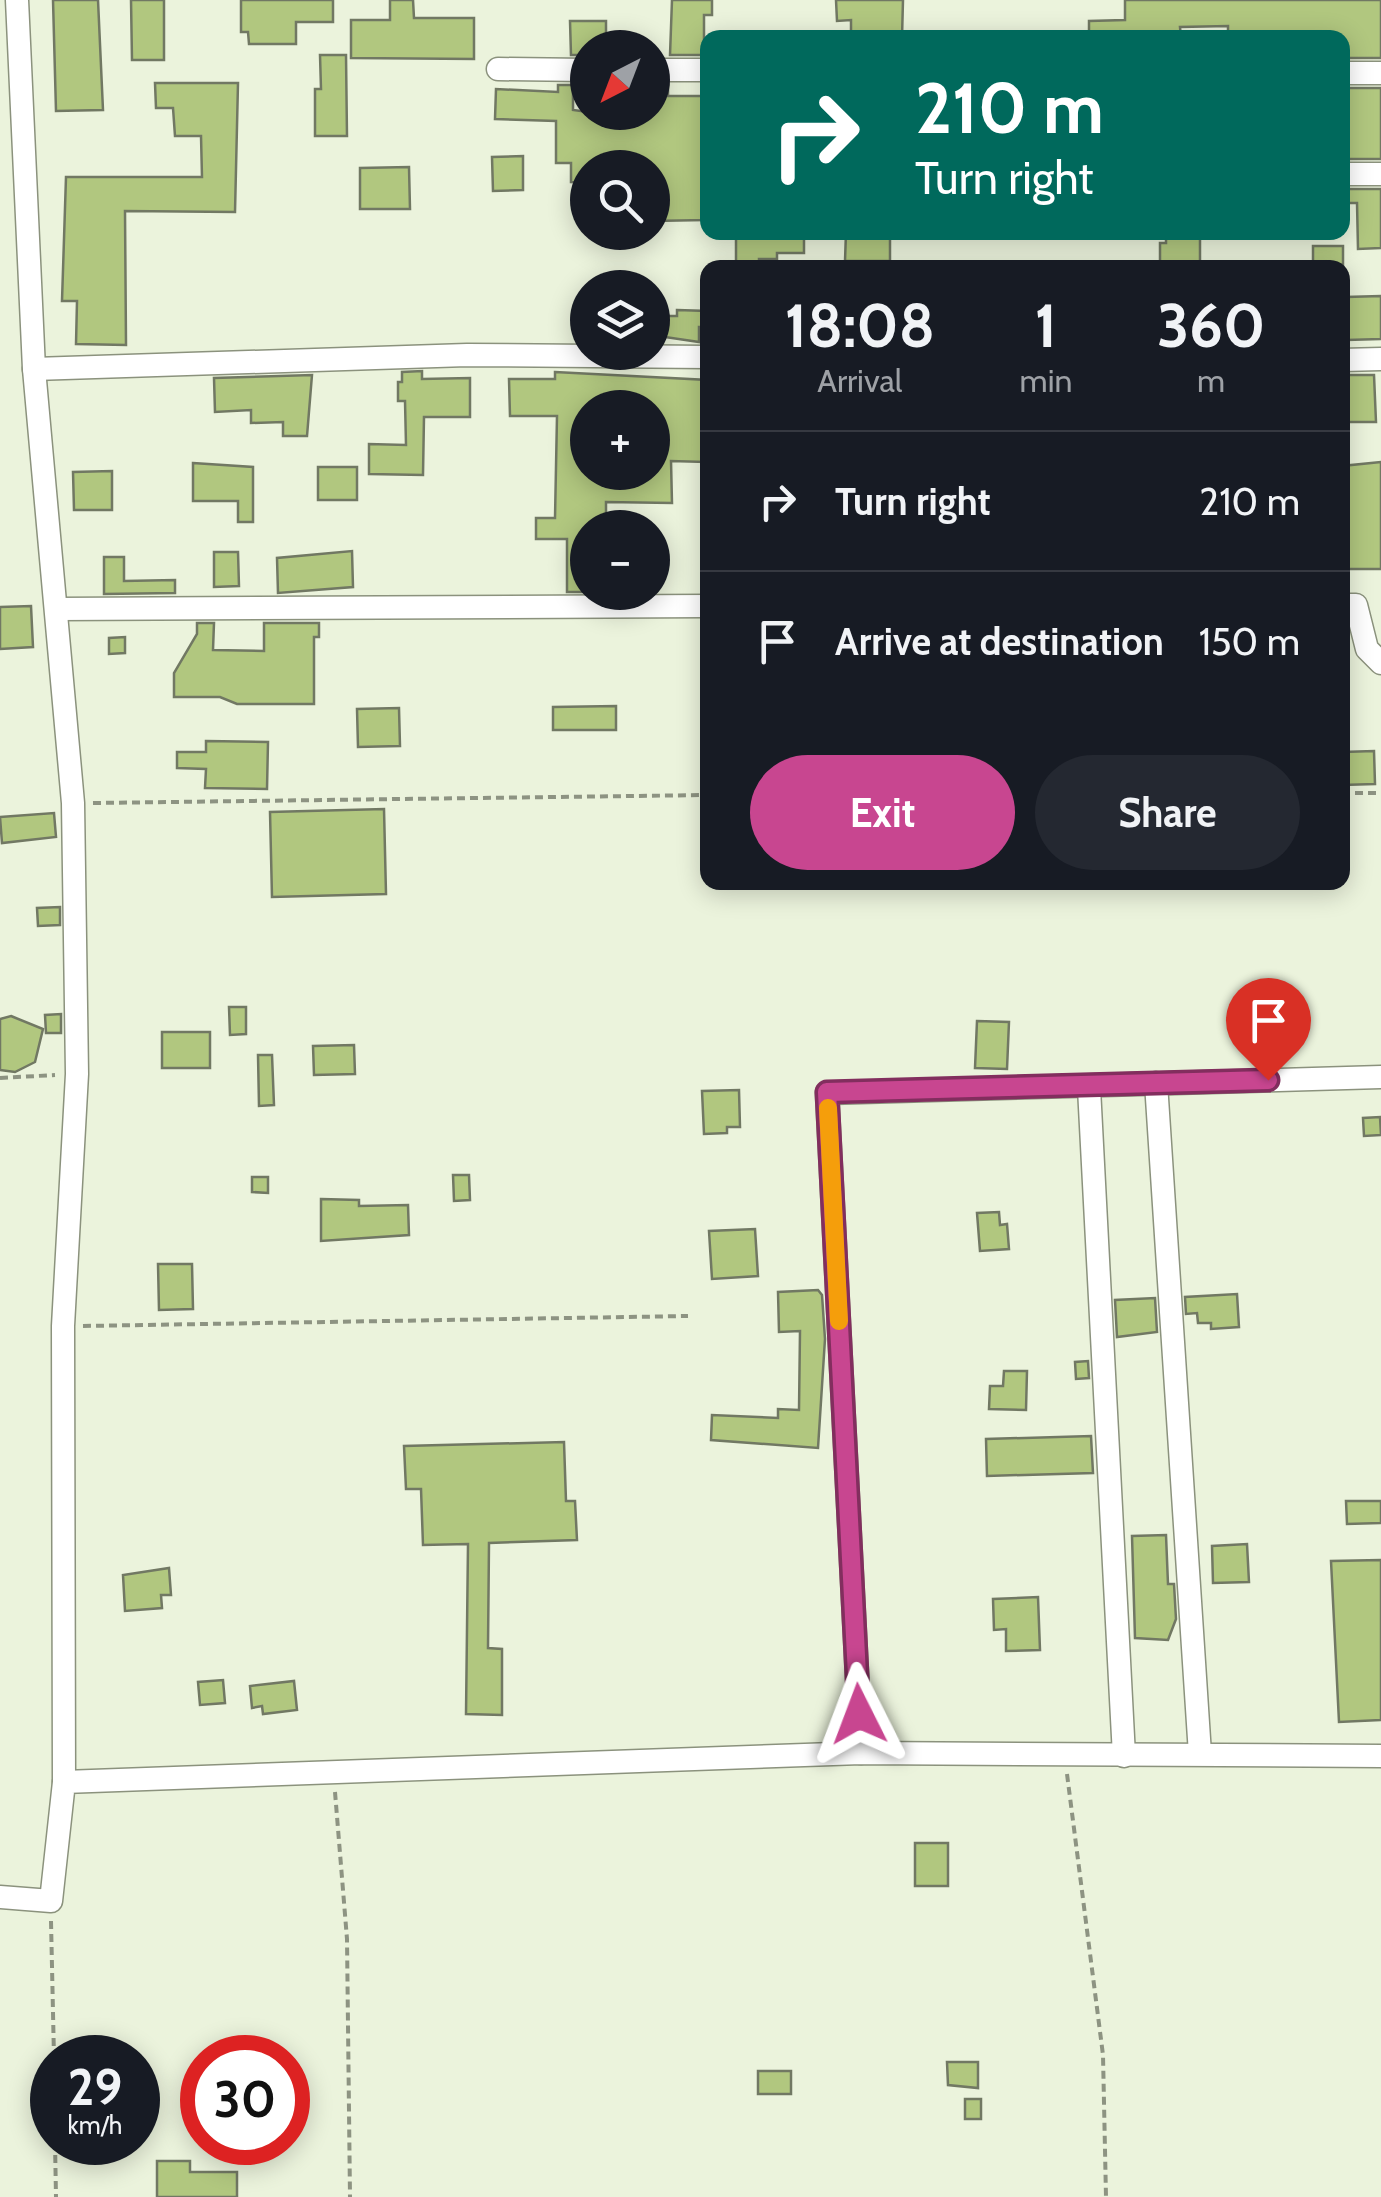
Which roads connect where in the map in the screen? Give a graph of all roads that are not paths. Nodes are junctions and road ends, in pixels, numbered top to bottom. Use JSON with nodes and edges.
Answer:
{"nodes":[{"id":1,"x":17,"y":0,"type":"edge"},
{"id":2,"x":498,"y":70,"type":"dead end"},
{"id":3,"x":570,"y":70,"type":"edge"},
{"id":4,"x":670,"y":70,"type":"edge"},
{"id":5,"x":700,"y":70,"type":"edge"},
{"id":6,"x":1350,"y":72,"type":"edge"},
{"id":7,"x":1381,"y":73,"type":"edge"},
{"id":8,"x":1350,"y":174,"type":"edge"},
{"id":9,"x":1381,"y":174,"type":"edge"},
{"id":10,"x":700,"y":357,"type":"edge"},
{"id":11,"x":1381,"y":359,"type":"edge"},
{"id":12,"x":1350,"y":360,"type":"edge"},
{"id":13,"x":34,"y":369,"type":"junction"},
{"id":14,"x":1350,"y":604,"type":"edge"},
{"id":15,"x":700,"y":606,"type":"edge"},
{"id":16,"x":57,"y":609,"type":"junction"},
{"id":17,"x":1381,"y":663,"type":"edge"},
{"id":18,"x":1381,"y":1077,"type":"edge"},
{"id":19,"x":1156,"y":1082,"type":"junction"},
{"id":20,"x":1089,"y":1088,"type":"junction"},
{"id":21,"x":861,"y":1753,"type":"junction"},
{"id":22,"x":1200,"y":1754,"type":"junction"},
{"id":23,"x":1124,"y":1756,"type":"junction"},
{"id":24,"x":1381,"y":1756,"type":"edge"},
{"id":25,"x":64,"y":1782,"type":"junction"},
{"id":26,"x":0,"y":1898,"type":"edge"}],
"edges":[{"from":1,"to":13,"type":"street"},
{"from":2,"to":3,"type":"street"},
{"from":4,"to":5,"type":"street"},
{"from":6,"to":7,"type":"street"},
{"from":8,"to":9,"type":"street"},
{"from":10,"to":13,"type":"street"},
{"from":11,"to":12,"type":"street"},
{"from":13,"to":16,"type":"street"},
{"from":14,"to":17,"type":"street"},
{"from":15,"to":16,"type":"street"},
{"from":16,"to":25,"type":"street"},
{"from":18,"to":19,"type":"street"},
{"from":19,"to":20,"type":"street"},
{"from":19,"to":22,"type":"street"},
{"from":20,"to":21,"type":"street"},
{"from":20,"to":23,"type":"street"},
{"from":21,"to":23,"type":"street"},
{"from":21,"to":25,"type":"street"},
{"from":22,"to":23,"type":"street"},
{"from":22,"to":24,"type":"street"},
{"from":25,"to":26,"type":"street"}]}
